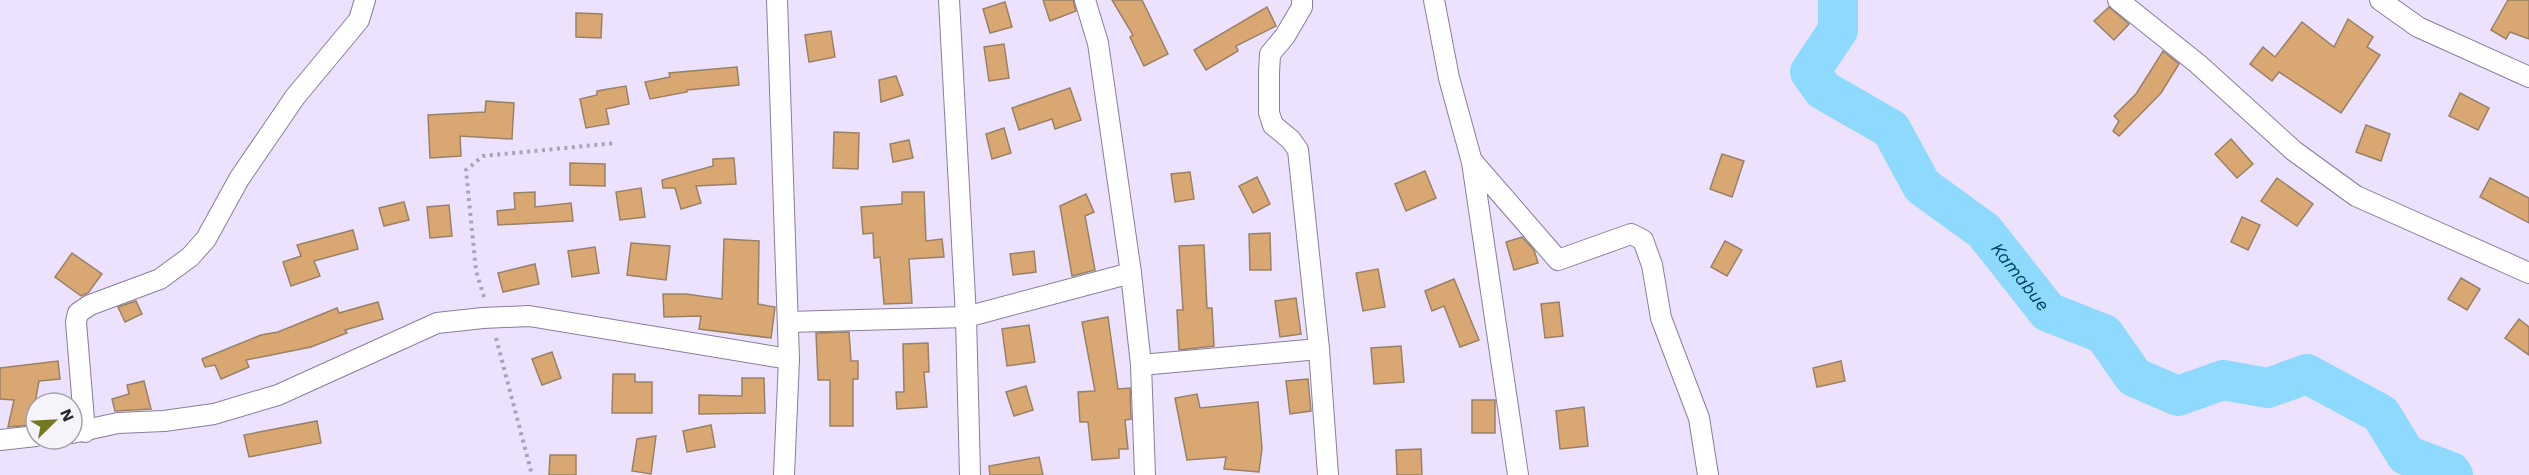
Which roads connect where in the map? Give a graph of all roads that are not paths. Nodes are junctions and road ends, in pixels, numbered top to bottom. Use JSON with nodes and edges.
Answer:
{"nodes":[{"id":1,"x":365,"y":0,"type":"edge"},
{"id":2,"x":777,"y":0,"type":"edge"},
{"id":3,"x":949,"y":0,"type":"edge"},
{"id":4,"x":1085,"y":0,"type":"edge"},
{"id":5,"x":1302,"y":0,"type":"edge"},
{"id":6,"x":1434,"y":0,"type":"edge"},
{"id":7,"x":2118,"y":0,"type":"edge"},
{"id":8,"x":2379,"y":0,"type":"edge"},
{"id":9,"x":2529,"y":77,"type":"edge"},
{"id":10,"x":1472,"y":162,"type":"junction"},
{"id":11,"x":1131,"y":273,"type":"junction"},
{"id":12,"x":2529,"y":273,"type":"edge"},
{"id":13,"x":966,"y":317,"type":"junction"},
{"id":14,"x":789,"y":322,"type":"junction"},
{"id":15,"x":1319,"y":350,"type":"junction"},
{"id":16,"x":789,"y":359,"type":"junction"},
{"id":17,"x":1141,"y":365,"type":"junction"},
{"id":18,"x":78,"y":391,"type":"edge"},
{"id":19,"x":84,"y":431,"type":"edge"},
{"id":20,"x":24,"y":437,"type":"edge"},
{"id":21,"x":0,"y":440,"type":"edge"},
{"id":22,"x":784,"y":475,"type":"edge"},
{"id":23,"x":970,"y":475,"type":"edge"},
{"id":24,"x":1146,"y":475,"type":"edge"},
{"id":25,"x":1328,"y":475,"type":"edge"},
{"id":26,"x":1518,"y":475,"type":"edge"},
{"id":27,"x":1708,"y":475,"type":"edge"}],
"edges":[{"from":1,"to":18,"type":"street"},
{"from":2,"to":14,"type":"street"},
{"from":3,"to":13,"type":"street"},
{"from":4,"to":11,"type":"street"},
{"from":5,"to":15,"type":"street"},
{"from":6,"to":10,"type":"street"},
{"from":7,"to":12,"type":"street"},
{"from":8,"to":9,"type":"street"},
{"from":10,"to":26,"type":"street"},
{"from":10,"to":27,"type":"street"},
{"from":11,"to":13,"type":"street"},
{"from":11,"to":17,"type":"street"},
{"from":13,"to":14,"type":"street"},
{"from":13,"to":23,"type":"street"},
{"from":14,"to":16,"type":"street"},
{"from":15,"to":17,"type":"street"},
{"from":15,"to":25,"type":"street"},
{"from":16,"to":19,"type":"street"},
{"from":16,"to":22,"type":"street"},
{"from":17,"to":24,"type":"street"},
{"from":20,"to":21,"type":"street"}]}
